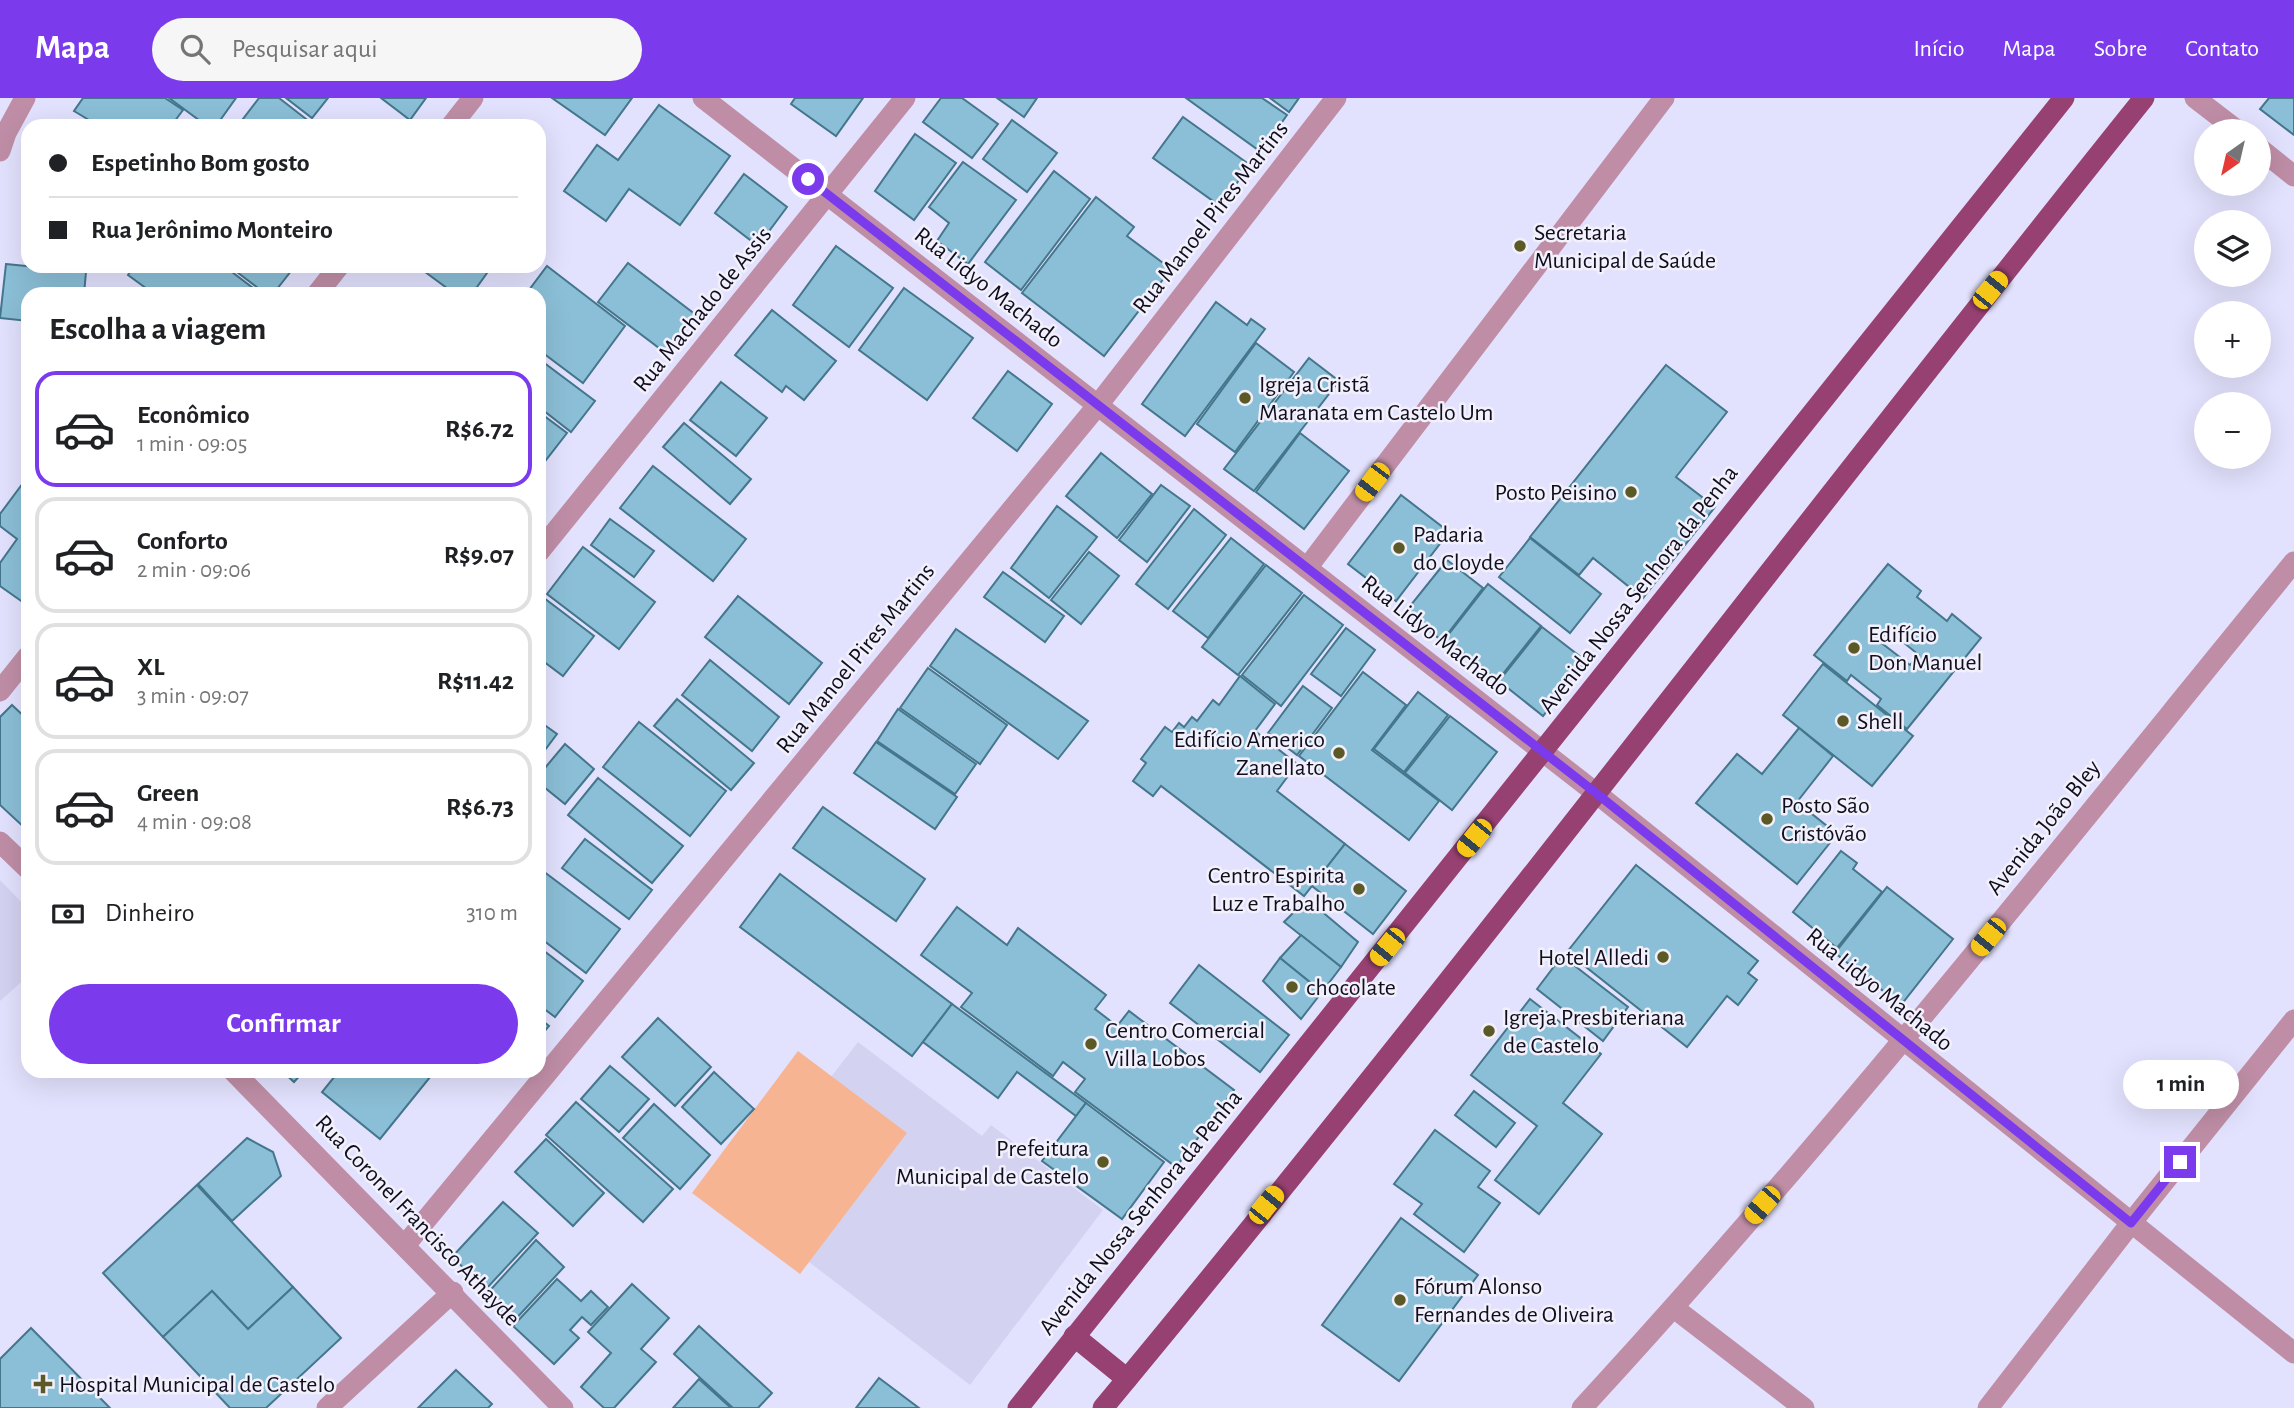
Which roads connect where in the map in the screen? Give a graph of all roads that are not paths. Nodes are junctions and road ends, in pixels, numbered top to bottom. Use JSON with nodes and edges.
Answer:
{"nodes":[{"id":1,"x":25,"y":98,"type":"edge"},
{"id":2,"x":473,"y":98,"type":"edge"},
{"id":3,"x":703,"y":98,"type":"edge"},
{"id":4,"x":905,"y":98,"type":"edge"},
{"id":5,"x":1336,"y":98,"type":"edge"},
{"id":6,"x":1664,"y":98,"type":"edge"},
{"id":7,"x":2064,"y":98,"type":"edge"},
{"id":8,"x":2144,"y":98,"type":"edge"},
{"id":9,"x":2195,"y":98,"type":"edge"},
{"id":10,"x":456,"y":119,"type":"edge"},
{"id":11,"x":2222,"y":119,"type":"edge"},
{"id":12,"x":0,"y":151,"type":"edge"},
{"id":13,"x":2272,"y":158,"type":"edge"},
{"id":14,"x":2294,"y":176,"type":"edge"},
{"id":15,"x":829,"y":195,"type":"junction"},
{"id":16,"x":334,"y":273,"type":"edge"},
{"id":17,"x":322,"y":287,"type":"edge"},
{"id":18,"x":1098,"y":405,"type":"junction"},
{"id":19,"x":546,"y":543,"type":"edge"},
{"id":20,"x":2294,"y":562,"type":"edge"},
{"id":21,"x":1307,"y":568,"type":"junction"},
{"id":22,"x":21,"y":665,"type":"edge"},
{"id":23,"x":0,"y":691,"type":"edge"},
{"id":24,"x":1543,"y":752,"type":"junction"},
{"id":25,"x":1596,"y":793,"type":"junction"},
{"id":26,"x":0,"y":842,"type":"edge"},
{"id":27,"x":21,"y":862,"type":"edge"},
{"id":28,"x":2294,"y":1020,"type":"edge"},
{"id":29,"x":1902,"y":1041,"type":"junction"},
{"id":30,"x":546,"y":1075,"type":"edge"},
{"id":31,"x":240,"y":1078,"type":"edge"},
{"id":32,"x":544,"y":1078,"type":"edge"},
{"id":33,"x":2131,"y":1223,"type":"junction"},
{"id":34,"x":407,"y":1244,"type":"junction"},
{"id":35,"x":453,"y":1292,"type":"junction"},
{"id":36,"x":1674,"y":1308,"type":"junction"},
{"id":37,"x":1074,"y":1336,"type":"junction"},
{"id":38,"x":2294,"y":1353,"type":"edge"},
{"id":39,"x":1127,"y":1379,"type":"junction"},
{"id":40,"x":327,"y":1408,"type":"edge"},
{"id":41,"x":563,"y":1408,"type":"edge"},
{"id":42,"x":1018,"y":1408,"type":"edge"},
{"id":43,"x":1103,"y":1408,"type":"edge"},
{"id":44,"x":1582,"y":1408,"type":"edge"},
{"id":45,"x":1804,"y":1408,"type":"edge"},
{"id":46,"x":1988,"y":1408,"type":"edge"}],
"edges":[{"from":1,"to":12,"type":"street"},
{"from":2,"to":10,"type":"street"},
{"from":3,"to":15,"type":"street","name":"Rua Lidyo Machado"},
{"from":4,"to":15,"type":"street","name":"Rua Machado de Assis"},
{"from":5,"to":18,"type":"street","name":"Rua Manoel Pires Martins"},
{"from":6,"to":21,"type":"street"},
{"from":7,"to":24,"type":"main road","name":"Avenida Nossa Senhora da Penha"},
{"from":8,"to":25,"type":"main road"},
{"from":9,"to":11,"type":"street"},
{"from":13,"to":14,"type":"street"},
{"from":15,"to":18,"type":"street","name":"Rua Lidyo Machado"},
{"from":15,"to":19,"type":"street","name":"Rua Machado de Assis"},
{"from":16,"to":17,"type":"street"},
{"from":18,"to":21,"type":"street","name":"Rua Lidyo Machado"},
{"from":18,"to":30,"type":"street","name":"Rua Manoel Pires Martins"},
{"from":20,"to":29,"type":"street","name":"Avenida João Bley"},
{"from":21,"to":24,"type":"street","name":"Rua Lidyo Machado"},
{"from":22,"to":23,"type":"street"},
{"from":24,"to":25,"type":"street","name":"Rua Lidyo Machado"},
{"from":24,"to":37,"type":"main road","name":"Avenida Nossa Senhora da Penha"},
{"from":25,"to":29,"type":"street","name":"Rua Lidyo Machado"},
{"from":25,"to":39,"type":"main road"},
{"from":26,"to":27,"type":"street"},
{"from":28,"to":33,"type":"street"},
{"from":29,"to":33,"type":"street","name":"Rua Lidyo Machado"},
{"from":29,"to":36,"type":"street","name":"Avenida João Bley"},
{"from":31,"to":34,"type":"street","name":"Rua Coronel Francisco Athayde"},
{"from":32,"to":34,"type":"street","name":"Rua Manoel Pires Martins"},
{"from":33,"to":38,"type":"street","name":"Rua Lidyo Machado"},
{"from":33,"to":46,"type":"street"},
{"from":34,"to":35,"type":"street","name":"Rua Coronel Francisco Athayde"},
{"from":35,"to":40,"type":"street"},
{"from":35,"to":41,"type":"street","name":"Rua Coronel Francisco Athayde"},
{"from":36,"to":44,"type":"street","name":"Avenida João Bley"},
{"from":36,"to":45,"type":"street"},
{"from":37,"to":39,"type":"main road"},
{"from":37,"to":42,"type":"main road","name":"Avenida Nossa Senhora da Penha"},
{"from":39,"to":43,"type":"main road"}]}
